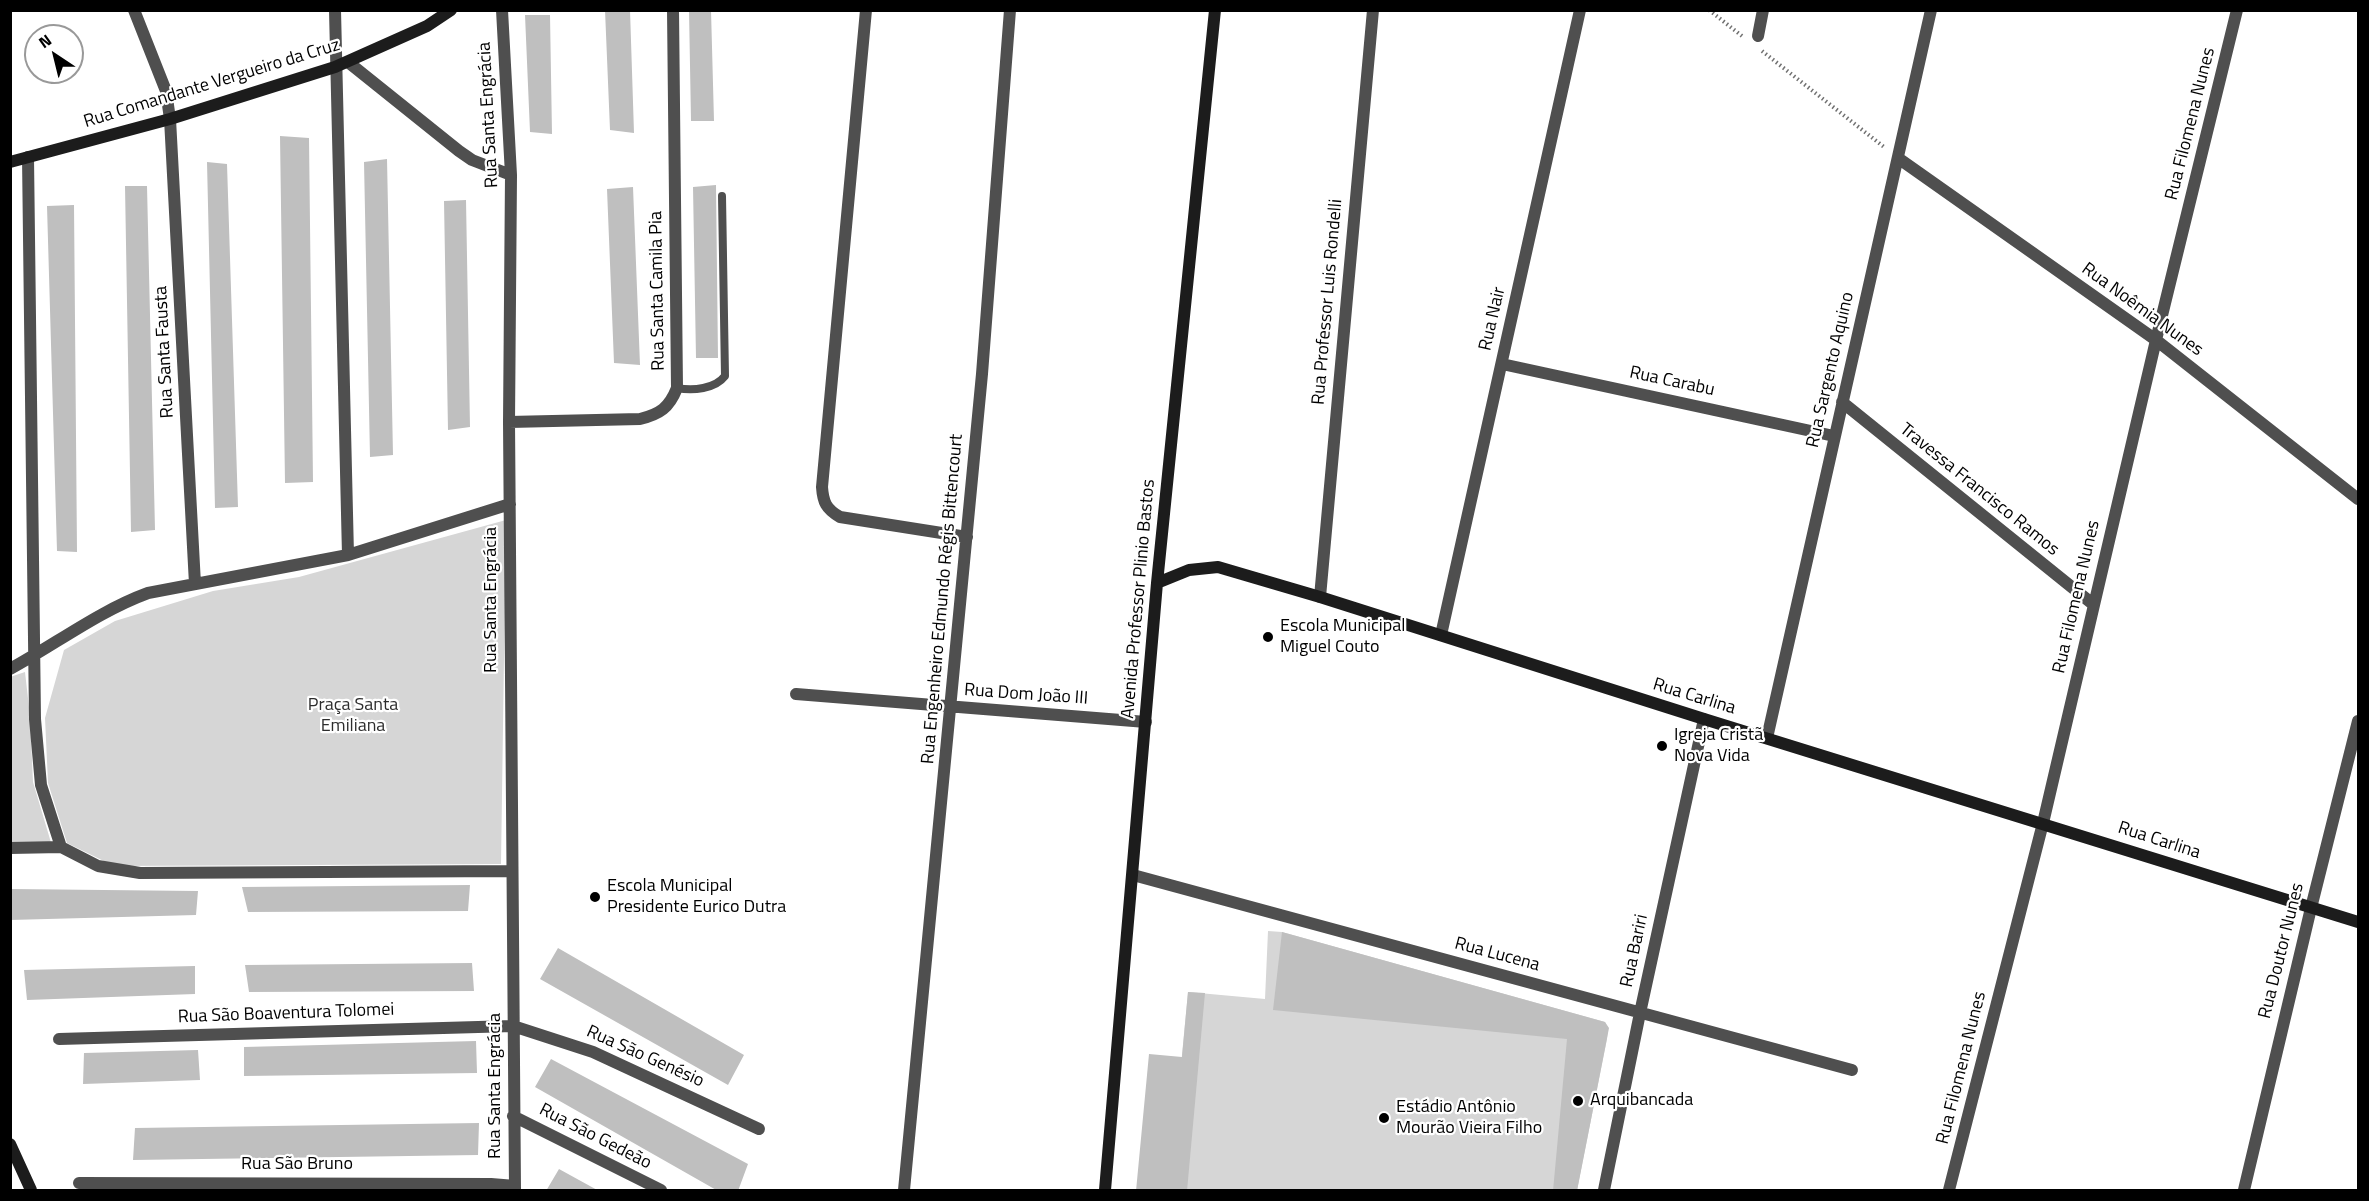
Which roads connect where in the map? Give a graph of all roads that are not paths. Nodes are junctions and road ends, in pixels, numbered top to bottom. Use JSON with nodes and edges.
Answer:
{"nodes":[{"id":1,"x":134,"y":10,"type":"edge"},
{"id":2,"x":335,"y":10,"type":"edge"},
{"id":3,"x":451,"y":10,"type":"edge"},
{"id":4,"x":502,"y":10,"type":"edge"},
{"id":5,"x":673,"y":10,"type":"edge"},
{"id":6,"x":866,"y":10,"type":"edge"},
{"id":7,"x":1010,"y":10,"type":"edge"},
{"id":8,"x":1215,"y":10,"type":"edge"},
{"id":9,"x":1372,"y":10,"type":"edge"},
{"id":10,"x":1580,"y":10,"type":"edge"},
{"id":11,"x":1763,"y":10,"type":"edge"},
{"id":12,"x":1931,"y":10,"type":"edge"},
{"id":13,"x":2237,"y":10,"type":"edge"},
{"id":14,"x":1753,"y":40,"type":"road end"},
{"id":15,"x":348,"y":62,"type":"junction"},
{"id":16,"x":335,"y":67,"type":"junction"},
{"id":17,"x":170,"y":118,"type":"junction"},
{"id":18,"x":28,"y":157,"type":"junction"},
{"id":19,"x":1898,"y":158,"type":"junction"},
{"id":20,"x":10,"y":162,"type":"edge"},
{"id":21,"x":511,"y":175,"type":"junction"},
{"id":22,"x":722,"y":196,"type":"dead end"},
{"id":23,"x":2156,"y":340,"type":"junction"},
{"id":24,"x":1502,"y":364,"type":"junction"},
{"id":25,"x":677,"y":388,"type":"junction"},
{"id":26,"x":1842,"y":402,"type":"junction"},
{"id":27,"x":509,"y":422,"type":"junction"},
{"id":28,"x":1834,"y":436,"type":"junction"},
{"id":29,"x":2358,"y":499,"type":"edge"},
{"id":30,"x":510,"y":504,"type":"junction"},
{"id":31,"x":967,"y":537,"type":"junction"},
{"id":32,"x":348,"y":555,"type":"junction"},
{"id":33,"x":1157,"y":583,"type":"junction"},
{"id":34,"x":195,"y":584,"type":"junction"},
{"id":35,"x":1320,"y":597,"type":"junction"},
{"id":36,"x":2094,"y":605,"type":"junction"},
{"id":37,"x":1441,"y":635,"type":"junction"},
{"id":38,"x":35,"y":656,"type":"junction"},
{"id":39,"x":10,"y":669,"type":"edge"},
{"id":40,"x":796,"y":694,"type":"dead end"},
{"id":41,"x":951,"y":708,"type":"junction"},
{"id":42,"x":1704,"y":719,"type":"junction"},
{"id":43,"x":2358,"y":721,"type":"edge"},
{"id":44,"x":1146,"y":722,"type":"junction"},
{"id":45,"x":1767,"y":738,"type":"junction"},
{"id":46,"x":2043,"y":823,"type":"junction"},
{"id":47,"x":61,"y":847,"type":"junction"},
{"id":48,"x":10,"y":848,"type":"edge"},
{"id":49,"x":511,"y":871,"type":"junction"},
{"id":50,"x":1133,"y":875,"type":"junction"},
{"id":51,"x":2311,"y":908,"type":"junction"},
{"id":52,"x":2358,"y":922,"type":"edge"},
{"id":53,"x":1640,"y":1013,"type":"junction"},
{"id":54,"x":513,"y":1026,"type":"junction"},
{"id":55,"x":59,"y":1039,"type":"dead end"},
{"id":56,"x":1852,"y":1070,"type":"dead end"},
{"id":57,"x":513,"y":1116,"type":"junction"},
{"id":58,"x":759,"y":1130,"type":"dead end"},
{"id":59,"x":10,"y":1144,"type":"edge"},
{"id":60,"x":79,"y":1183,"type":"dead end"},
{"id":61,"x":515,"y":1188,"type":"edge"},
{"id":62,"x":31,"y":1191,"type":"edge"},
{"id":63,"x":661,"y":1191,"type":"edge"},
{"id":64,"x":904,"y":1191,"type":"edge"},
{"id":65,"x":1105,"y":1191,"type":"edge"},
{"id":66,"x":1604,"y":1191,"type":"edge"},
{"id":67,"x":1949,"y":1191,"type":"edge"},
{"id":68,"x":2244,"y":1191,"type":"edge"}],
"edges":[{"from":1,"to":17,"type":"street","name":"Rua Santa Fausta"},
{"from":2,"to":16,"type":"street"},
{"from":3,"to":15,"type":"street","name":"Rua Comandante Vergueiro da Cruz"},
{"from":4,"to":21,"type":"street","name":"Rua Santa Engrácia"},
{"from":5,"to":25,"type":"street","name":"Rua Santa Camila Pia"},
{"from":6,"to":31,"type":"street"},
{"from":7,"to":31,"type":"street","name":"Rua Engenheiro Edmundo Régis Bittencourt"},
{"from":8,"to":33,"type":"street","name":"Avenida Professor Plinio Bastos"},
{"from":9,"to":35,"type":"street","name":"Rua Professor Luis Rondelli"},
{"from":10,"to":24,"type":"street","name":"Rua Nair"},
{"from":11,"to":14,"type":"street"},
{"from":12,"to":19,"type":"street","name":"Rua Sargento Aquino"},
{"from":13,"to":23,"type":"street","name":"Rua Filomena Nunes"},
{"from":15,"to":16,"type":"street","name":"Rua Comandante Vergueiro da Cruz"},
{"from":15,"to":21,"type":"street"},
{"from":16,"to":17,"type":"street","name":"Rua Comandante Vergueiro da Cruz"},
{"from":16,"to":32,"type":"street"},
{"from":17,"to":18,"type":"street","name":"Rua Comandante Vergueiro da Cruz"},
{"from":17,"to":34,"type":"street","name":"Rua Santa Fausta"},
{"from":18,"to":20,"type":"street","name":"Rua Comandante Vergueiro da Cruz"},
{"from":18,"to":38,"type":"street"},
{"from":19,"to":23,"type":"street","name":"Rua Noêmia Nunes"},
{"from":19,"to":26,"type":"street","name":"Rua Sargento Aquino"},
{"from":21,"to":27,"type":"street","name":"Rua Santa Engrácia"},
{"from":22,"to":25,"type":"lane"},
{"from":23,"to":29,"type":"street","name":"Rua Noêmia Nunes"},
{"from":23,"to":36,"type":"street","name":"Rua Filomena Nunes"},
{"from":24,"to":28,"type":"street","name":"Rua Carabu"},
{"from":24,"to":37,"type":"street","name":"Rua Nair"},
{"from":25,"to":27,"type":"street","name":"Rua Santa Camila Pia"},
{"from":26,"to":28,"type":"street","name":"Rua Sargento Aquino"},
{"from":26,"to":36,"type":"street","name":"Travessa Francisco Ramos"},
{"from":27,"to":30,"type":"street","name":"Rua Santa Engrácia"},
{"from":28,"to":45,"type":"street","name":"Rua Sargento Aquino"},
{"from":30,"to":32,"type":"street"},
{"from":30,"to":49,"type":"street","name":"Rua Santa Engrácia"},
{"from":31,"to":41,"type":"street","name":"Rua Engenheiro Edmundo Régis Bittencourt"},
{"from":32,"to":34,"type":"street"},
{"from":33,"to":35,"type":"street","name":"Rua Carlina"},
{"from":33,"to":44,"type":"street","name":"Avenida Professor Plinio Bastos"},
{"from":34,"to":38,"type":"street"},
{"from":35,"to":37,"type":"street","name":"Rua Carlina"},
{"from":36,"to":46,"type":"street","name":"Rua Filomena Nunes"},
{"from":37,"to":42,"type":"street","name":"Rua Carlina"},
{"from":38,"to":39,"type":"street"},
{"from":38,"to":47,"type":"street"},
{"from":40,"to":41,"type":"street","name":"Rua Dom João III"},
{"from":41,"to":44,"type":"street","name":"Rua Dom João III"},
{"from":41,"to":64,"type":"street","name":"Rua Engenheiro Edmundo Régis Bittencourt"},
{"from":42,"to":45,"type":"street","name":"Rua Carlina"},
{"from":42,"to":53,"type":"street","name":"Rua Bariri"},
{"from":43,"to":51,"type":"street","name":"Rua Doutor Nunes"},
{"from":44,"to":50,"type":"street","name":"Avenida Professor Plinio Bastos"},
{"from":45,"to":46,"type":"street","name":"Rua Carlina"},
{"from":46,"to":51,"type":"street","name":"Rua Carlina"},
{"from":46,"to":67,"type":"street","name":"Rua Filomena Nunes"},
{"from":47,"to":48,"type":"street"},
{"from":47,"to":49,"type":"street"},
{"from":49,"to":54,"type":"street","name":"Rua Santa Engrácia"},
{"from":50,"to":53,"type":"street","name":"Rua Lucena"},
{"from":50,"to":65,"type":"street","name":"Avenida Professor Plinio Bastos"},
{"from":51,"to":52,"type":"street","name":"Rua Carlina"},
{"from":51,"to":68,"type":"street","name":"Rua Doutor Nunes"},
{"from":53,"to":56,"type":"street","name":"Rua Lucena"},
{"from":53,"to":66,"type":"street","name":"Rua Bariri"},
{"from":54,"to":55,"type":"street","name":"Rua São Boaventura Tolomei"},
{"from":54,"to":57,"type":"street","name":"Rua Santa Engrácia"},
{"from":54,"to":58,"type":"street","name":"Rua São Genésio"},
{"from":57,"to":61,"type":"street","name":"Rua Santa Engrácia"},
{"from":57,"to":63,"type":"street","name":"Rua São Gedeão"},
{"from":59,"to":62,"type":"street"},
{"from":60,"to":61,"type":"street","name":"Rua São Bruno"}]}
